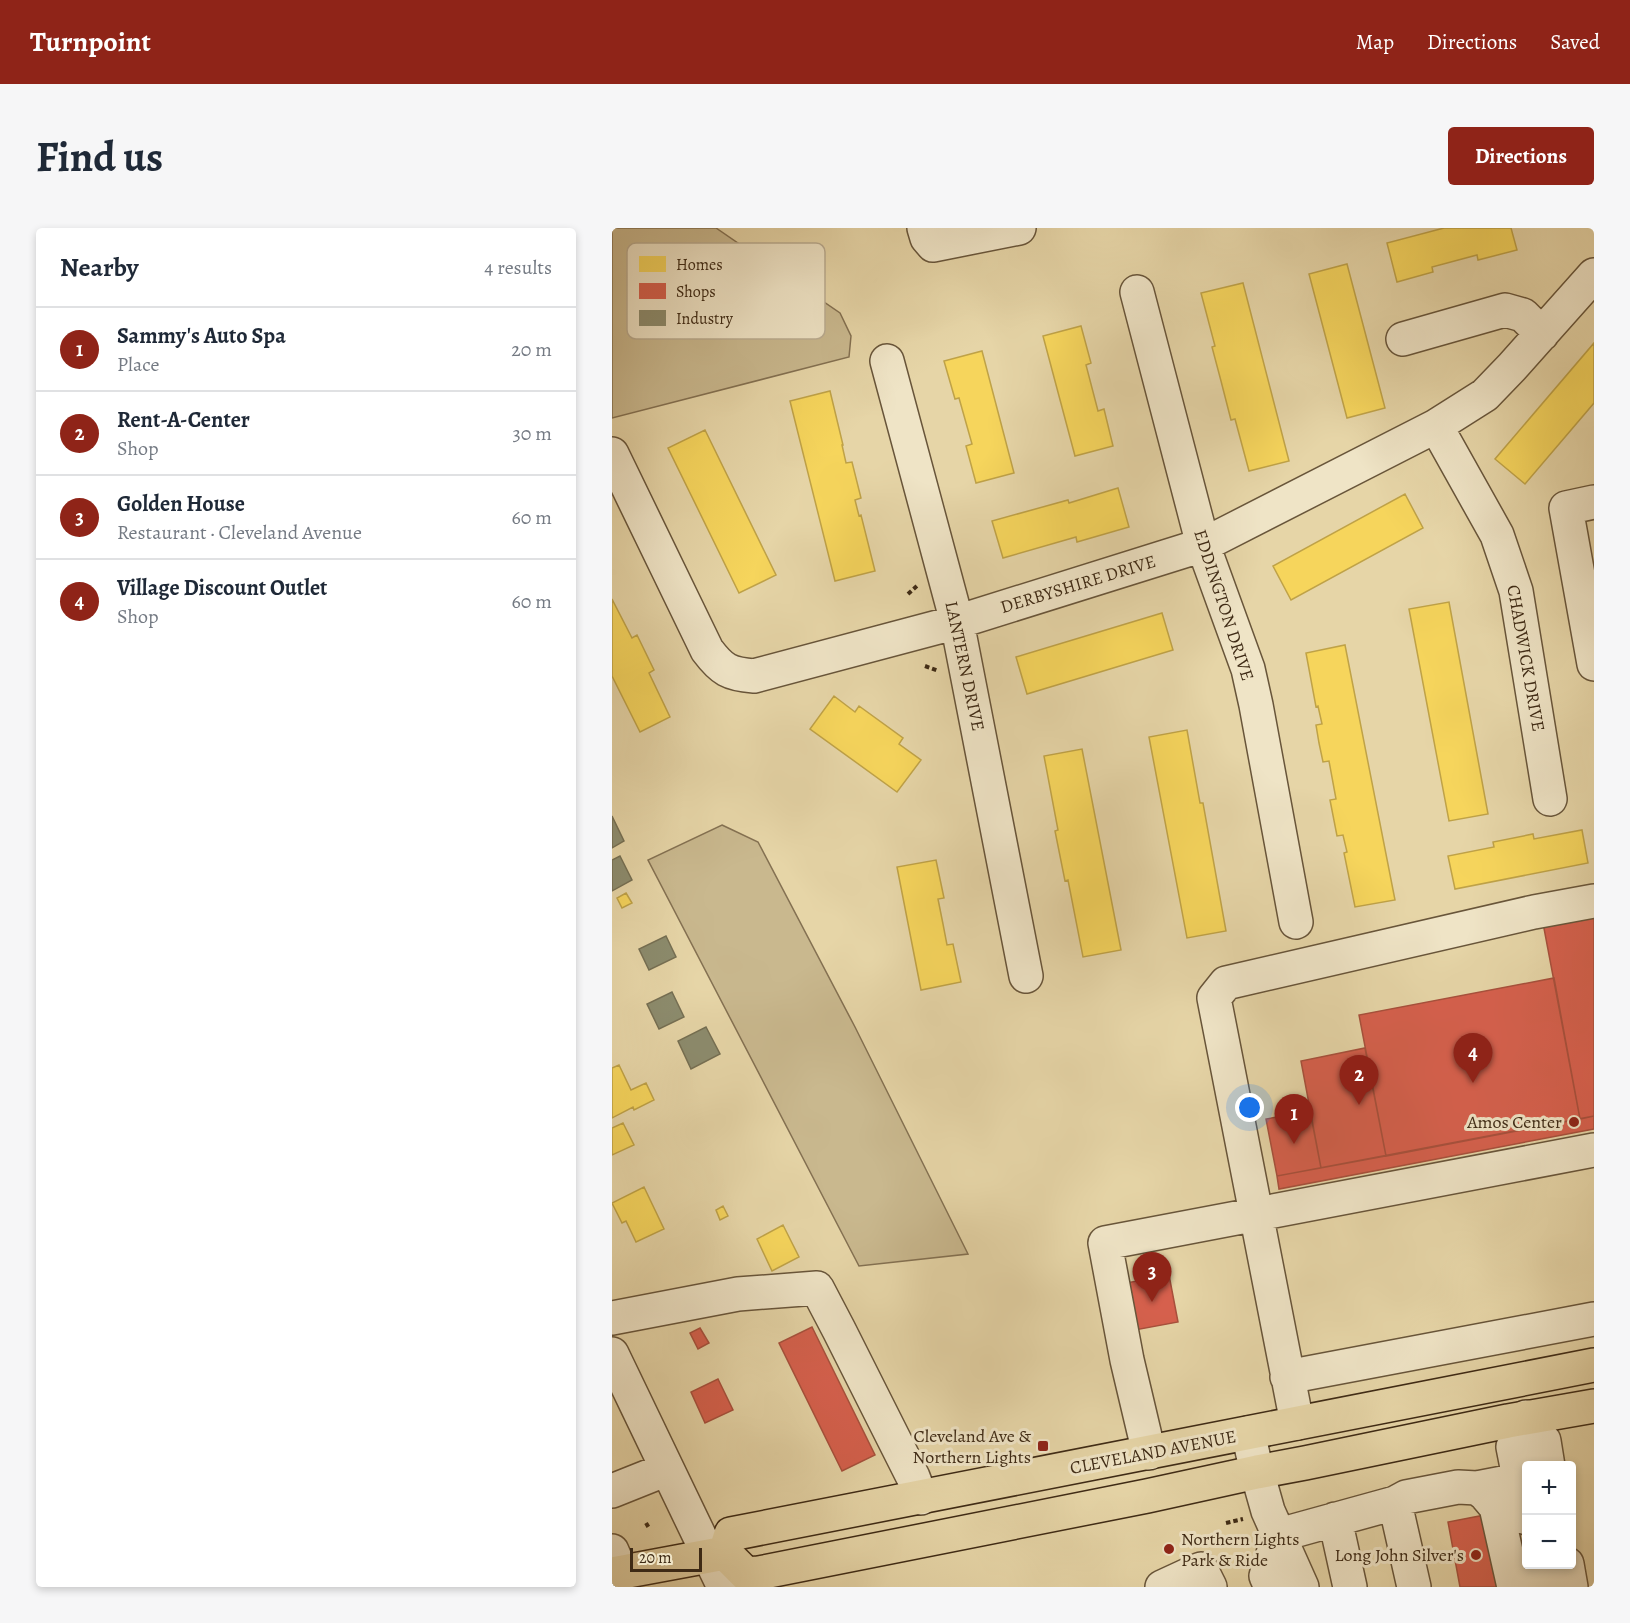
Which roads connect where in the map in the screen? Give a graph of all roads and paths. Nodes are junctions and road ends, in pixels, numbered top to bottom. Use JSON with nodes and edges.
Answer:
{"nodes":[{"id":1,"x":924,"y":228,"type":"edge"},
{"id":2,"x":1019,"y":228,"type":"edge"},
{"id":3,"x":1594,"y":275,"type":"edge"},
{"id":4,"x":1137,"y":292,"type":"dead end"},
{"id":5,"x":1542,"y":334,"type":"junction"},
{"id":6,"x":1404,"y":339,"type":"dead end"},
{"id":7,"x":887,"y":361,"type":"dead end"},
{"id":8,"x":1436,"y":426,"type":"junction"},
{"id":9,"x":612,"y":454,"type":"edge"},
{"id":10,"x":1594,"y":502,"type":"edge"},
{"id":11,"x":1203,"y":545,"type":"junction"},
{"id":12,"x":957,"y":622,"type":"junction"},
{"id":13,"x":1594,"y":664,"type":"edge"},
{"id":14,"x":1550,"y":799,"type":"dead end"},
{"id":15,"x":1594,"y":901,"type":"edge"},
{"id":16,"x":1296,"y":922,"type":"dead end"},
{"id":17,"x":1026,"y":976,"type":"dead end"},
{"id":18,"x":1594,"y":1150,"type":"edge"},
{"id":19,"x":1256,"y":1215,"type":"junction"},
{"id":20,"x":612,"y":1318,"type":"edge"},
{"id":21,"x":1594,"y":1319,"type":"edge"},
{"id":22,"x":1510,"y":1335,"type":"junction"},
{"id":23,"x":612,"y":1354,"type":"edge"},
{"id":24,"x":1594,"y":1365,"type":"edge"},
{"id":25,"x":1287,"y":1377,"type":"junction"},
{"id":26,"x":1516,"y":1380,"type":"junction"},
{"id":27,"x":1594,"y":1388,"type":"edge"},
{"id":28,"x":1594,"y":1406,"type":"edge"},
{"id":29,"x":1297,"y":1423,"type":"junction"},
{"id":30,"x":1528,"y":1425,"type":"junction"},
{"id":31,"x":1248,"y":1433,"type":"junction"},
{"id":32,"x":1149,"y":1453,"type":"junction"},
{"id":33,"x":1536,"y":1461,"type":"edge"},
{"id":34,"x":667,"y":1469,"type":"junction"},
{"id":35,"x":1257,"y":1472,"type":"junction"},
{"id":36,"x":1522,"y":1475,"type":"edge"},
{"id":37,"x":1477,"y":1488,"type":"junction"},
{"id":38,"x":612,"y":1491,"type":"edge"},
{"id":39,"x":921,"y":1498,"type":"junction"},
{"id":40,"x":1395,"y":1503,"type":"junction"},
{"id":41,"x":1250,"y":1517,"type":"dead end"},
{"id":42,"x":1335,"y":1519,"type":"junction"},
{"id":43,"x":1226,"y":1523,"type":"dead end"},
{"id":44,"x":1280,"y":1535,"type":"junction"},
{"id":45,"x":856,"y":1553,"type":"junction"},
{"id":46,"x":717,"y":1554,"type":"junction"},
{"id":47,"x":615,"y":1566,"type":"edge"},
{"id":48,"x":1536,"y":1569,"type":"edge"},
{"id":49,"x":1568,"y":1569,"type":"edge"},
{"id":50,"x":724,"y":1587,"type":"edge"},
{"id":51,"x":1162,"y":1587,"type":"edge"},
{"id":52,"x":1210,"y":1587,"type":"edge"},
{"id":53,"x":1271,"y":1587,"type":"edge"},
{"id":54,"x":1302,"y":1587,"type":"edge"},
{"id":55,"x":1350,"y":1587,"type":"edge"},
{"id":56,"x":1414,"y":1587,"type":"edge"},
{"id":57,"x":1514,"y":1587,"type":"edge"},
{"id":58,"x":1540,"y":1587,"type":"edge"},
{"id":59,"x":1571,"y":1587,"type":"edge"}],
"edges":[{"from":1,"to":2,"type":"street"},
{"from":3,"to":5,"type":"street","name":"DERBYSHIRE DRIVE"},
{"from":4,"to":11,"type":"street","name":"EDDINGTON DRIVE"},
{"from":5,"to":6,"type":"street"},
{"from":5,"to":8,"type":"street","name":"DERBYSHIRE DRIVE"},
{"from":7,"to":12,"type":"street","name":"LANTERN DRIVE"},
{"from":8,"to":11,"type":"street","name":"DERBYSHIRE DRIVE"},
{"from":8,"to":14,"type":"street","name":"CHADWICK DRIVE"},
{"from":9,"to":12,"type":"street","name":"DERBYSHIRE DRIVE"},
{"from":10,"to":13,"type":"street"},
{"from":11,"to":12,"type":"street","name":"DERBYSHIRE DRIVE"},
{"from":11,"to":16,"type":"street","name":"EDDINGTON DRIVE"},
{"from":12,"to":17,"type":"street","name":"LANTERN DRIVE"},
{"from":15,"to":19,"type":"street"},
{"from":18,"to":19,"type":"street"},
{"from":19,"to":25,"type":"street"},
{"from":19,"to":32,"type":"street"},
{"from":20,"to":39,"type":"street"},
{"from":21,"to":22,"type":"street"},
{"from":22,"to":25,"type":"street"},
{"from":22,"to":26,"type":"street"},
{"from":23,"to":34,"type":"street"},
{"from":24,"to":26,"type":"main road","name":"CLEVELAND AVENUE"},
{"from":25,"to":29,"type":"street"},
{"from":26,"to":29,"type":"main road","name":"CLEVELAND AVENUE"},
{"from":27,"to":30,"type":"main road"},
{"from":28,"to":30,"type":"main road"},
{"from":29,"to":31,"type":"main road","name":"CLEVELAND AVENUE"},
{"from":30,"to":33,"type":"street"},
{"from":30,"to":35,"type":"main road"},
{"from":31,"to":32,"type":"main road","name":"CLEVELAND AVENUE"},
{"from":31,"to":35,"type":"street"},
{"from":32,"to":39,"type":"main road","name":"CLEVELAND AVENUE"},
{"from":34,"to":38,"type":"street"},
{"from":34,"to":46,"type":"street"},
{"from":35,"to":44,"type":"street"},
{"from":35,"to":45,"type":"main road"},
{"from":36,"to":37,"type":"street"},
{"from":37,"to":40,"type":"street"},
{"from":37,"to":57,"type":"street"},
{"from":39,"to":45,"type":"main road"},
{"from":39,"to":46,"type":"main road","name":"CLEVELAND AVENUE"},
{"from":40,"to":42,"type":"street"},
{"from":40,"to":56,"type":"street"},
{"from":41,"to":43,"type":"path"},
{"from":42,"to":44,"type":"street"},
{"from":42,"to":55,"type":"street"},
{"from":44,"to":53,"type":"street"},
{"from":44,"to":54,"type":"street"},
{"from":45,"to":46,"type":"main road"},
{"from":46,"to":47,"type":"main road"},
{"from":46,"to":50,"type":"street"},
{"from":48,"to":58,"type":"street"},
{"from":49,"to":59,"type":"street"},
{"from":51,"to":52,"type":"street"}]}
